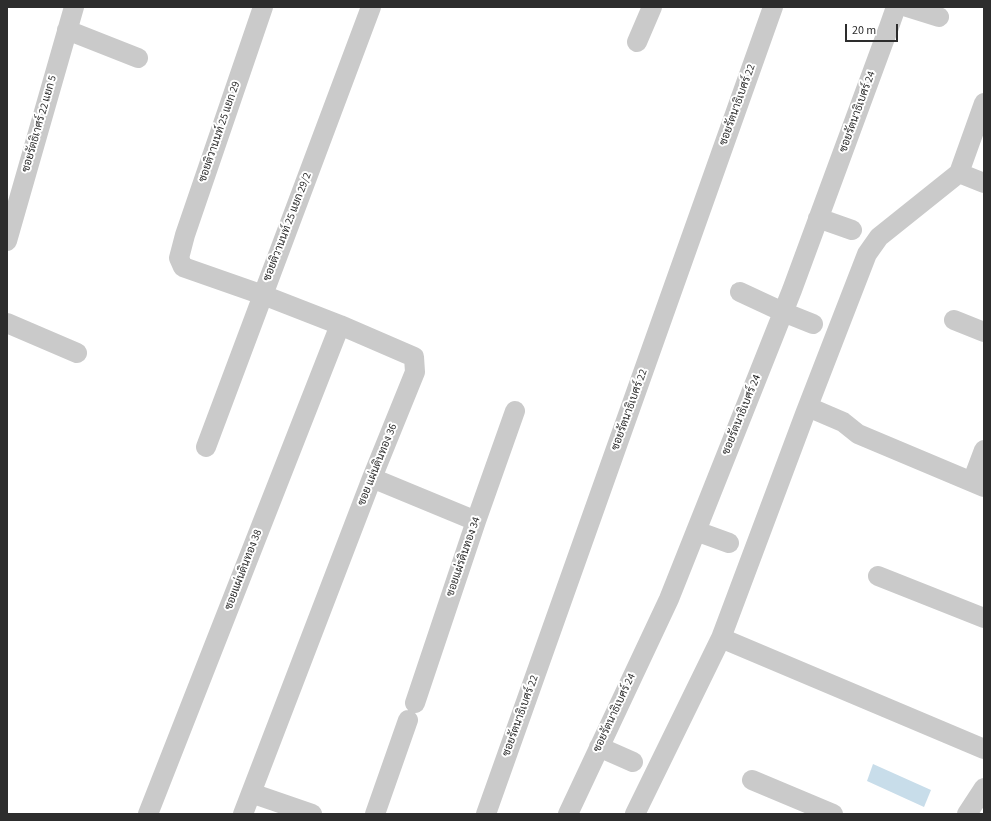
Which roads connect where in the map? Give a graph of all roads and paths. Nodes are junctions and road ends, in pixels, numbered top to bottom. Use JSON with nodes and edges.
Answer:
{"nodes":[{"id":1,"x":74,"y":7,"type":"edge"},
{"id":2,"x":263,"y":7,"type":"edge"},
{"id":3,"x":371,"y":7,"type":"edge"},
{"id":4,"x":652,"y":7,"type":"edge"},
{"id":5,"x":773,"y":7,"type":"edge"},
{"id":6,"x":896,"y":7,"type":"edge"},
{"id":7,"x":907,"y":7,"type":"edge"},
{"id":8,"x":939,"y":17,"type":"dead end"},
{"id":9,"x":67,"y":30,"type":"junction"},
{"id":10,"x":637,"y":42,"type":"dead end"},
{"id":11,"x":138,"y":58,"type":"dead end"},
{"id":12,"x":984,"y":103,"type":"edge"},
{"id":13,"x":959,"y":173,"type":"junction"},
{"id":14,"x":984,"y":183,"type":"edge"},
{"id":15,"x":818,"y":218,"type":"junction"},
{"id":16,"x":852,"y":230,"type":"dead end"},
{"id":17,"x":7,"y":241,"type":"edge"},
{"id":18,"x":179,"y":258,"type":"joint"},
{"id":19,"x":740,"y":292,"type":"dead end"},
{"id":20,"x":263,"y":294,"type":"junction"},
{"id":21,"x":783,"y":312,"type":"junction"},
{"id":22,"x":954,"y":320,"type":"dead end"},
{"id":23,"x":7,"y":323,"type":"edge"},
{"id":24,"x":813,"y":324,"type":"dead end"},
{"id":25,"x":340,"y":325,"type":"junction"},
{"id":26,"x":984,"y":332,"type":"edge"},
{"id":27,"x":77,"y":353,"type":"dead end"},
{"id":28,"x":515,"y":411,"type":"dead end"},
{"id":29,"x":805,"y":413,"type":"junction"},
{"id":30,"x":206,"y":447,"type":"dead end"},
{"id":31,"x":984,"y":450,"type":"edge"},
{"id":32,"x":372,"y":478,"type":"junction"},
{"id":33,"x":978,"y":484,"type":"edge"},
{"id":34,"x":476,"y":521,"type":"junction"},
{"id":35,"x":696,"y":531,"type":"junction"},
{"id":36,"x":729,"y":544,"type":"dead end"},
{"id":37,"x":878,"y":576,"type":"dead end"},
{"id":38,"x":984,"y":618,"type":"edge"},
{"id":39,"x":721,"y":638,"type":"junction"},
{"id":40,"x":599,"y":747,"type":"junction"},
{"id":41,"x":984,"y":749,"type":"edge"},
{"id":42,"x":633,"y":762,"type":"dead end"},
{"id":43,"x":752,"y":780,"type":"dead end"},
{"id":44,"x":984,"y":788,"type":"edge"},
{"id":45,"x":251,"y":793,"type":"junction"},
{"id":46,"x":148,"y":814,"type":"edge"},
{"id":47,"x":243,"y":814,"type":"edge"},
{"id":48,"x":312,"y":814,"type":"edge"},
{"id":49,"x":375,"y":814,"type":"edge"},
{"id":50,"x":486,"y":814,"type":"edge"},
{"id":51,"x":568,"y":814,"type":"edge"},
{"id":52,"x":635,"y":814,"type":"edge"},
{"id":53,"x":833,"y":814,"type":"edge"},
{"id":54,"x":967,"y":814,"type":"edge"}],
"edges":[{"from":1,"to":9,"type":"street","name":"ซอยรัตธิเาศร์ 22 แยก 5"},
{"from":2,"to":18,"type":"street","name":"ซอยติวานนท์ 25 แยก 29"},
{"from":3,"to":20,"type":"street","name":"ซอยติวานนท์ 25 แยก 29/2"},
{"from":4,"to":10,"type":"street"},
{"from":5,"to":50,"type":"street","name":"ซอยรัตนาธิเบศร์ 22"},
{"from":6,"to":15,"type":"street","name":"ซอยรัตนาธิเบศร์ 24"},
{"from":7,"to":8,"type":"street"},
{"from":9,"to":11,"type":"street"},
{"from":9,"to":17,"type":"street","name":"ซอยรัตธิเาศร์ 22 แยก 5"},
{"from":12,"to":13,"type":"street"},
{"from":13,"to":14,"type":"street"},
{"from":13,"to":29,"type":"street"},
{"from":15,"to":16,"type":"street"},
{"from":15,"to":21,"type":"street","name":"ซอยรัตนาธิเบศร์ 24"},
{"from":18,"to":20,"type":"street","name":"ซอย แผ่นดินทอง 36"},
{"from":19,"to":21,"type":"street"},
{"from":20,"to":25,"type":"street","name":"ซอย แผ่นดินทอง 36"},
{"from":20,"to":30,"type":"street","name":"ซอยติวานนท์ 25 แยก 29/2"},
{"from":21,"to":24,"type":"street"},
{"from":21,"to":35,"type":"street","name":"ซอยรัตนาธิเบศร์ 24"},
{"from":22,"to":26,"type":"street"},
{"from":23,"to":27,"type":"street"},
{"from":25,"to":32,"type":"street","name":"ซอย แผ่นดินทอง 36"},
{"from":25,"to":46,"type":"street","name":"ซอยแผ่นดินทอง 38"},
{"from":28,"to":34,"type":"street","name":"ซอยแผ่รดินทอง 34"},
{"from":29,"to":33,"type":"street"},
{"from":29,"to":39,"type":"street"},
{"from":31,"to":33,"type":"street"},
{"from":32,"to":34,"type":"street"},
{"from":32,"to":45,"type":"street","name":"ซอย แผ่นดินทอง 36"},
{"from":34,"to":49,"type":"street","name":"ซอยแผ่รดินทอง 34"},
{"from":35,"to":36,"type":"street"},
{"from":35,"to":40,"type":"street","name":"ซอยรัตนาธิเบศร์ 24"},
{"from":37,"to":38,"type":"street"},
{"from":39,"to":41,"type":"street"},
{"from":39,"to":52,"type":"street"},
{"from":40,"to":42,"type":"street"},
{"from":40,"to":51,"type":"street","name":"ซอยรัตนาธิเบศร์ 24"},
{"from":43,"to":53,"type":"street"},
{"from":44,"to":54,"type":"street"},
{"from":45,"to":47,"type":"street","name":"ซอย แผ่นดินทอง 36"},
{"from":45,"to":48,"type":"street"}]}
